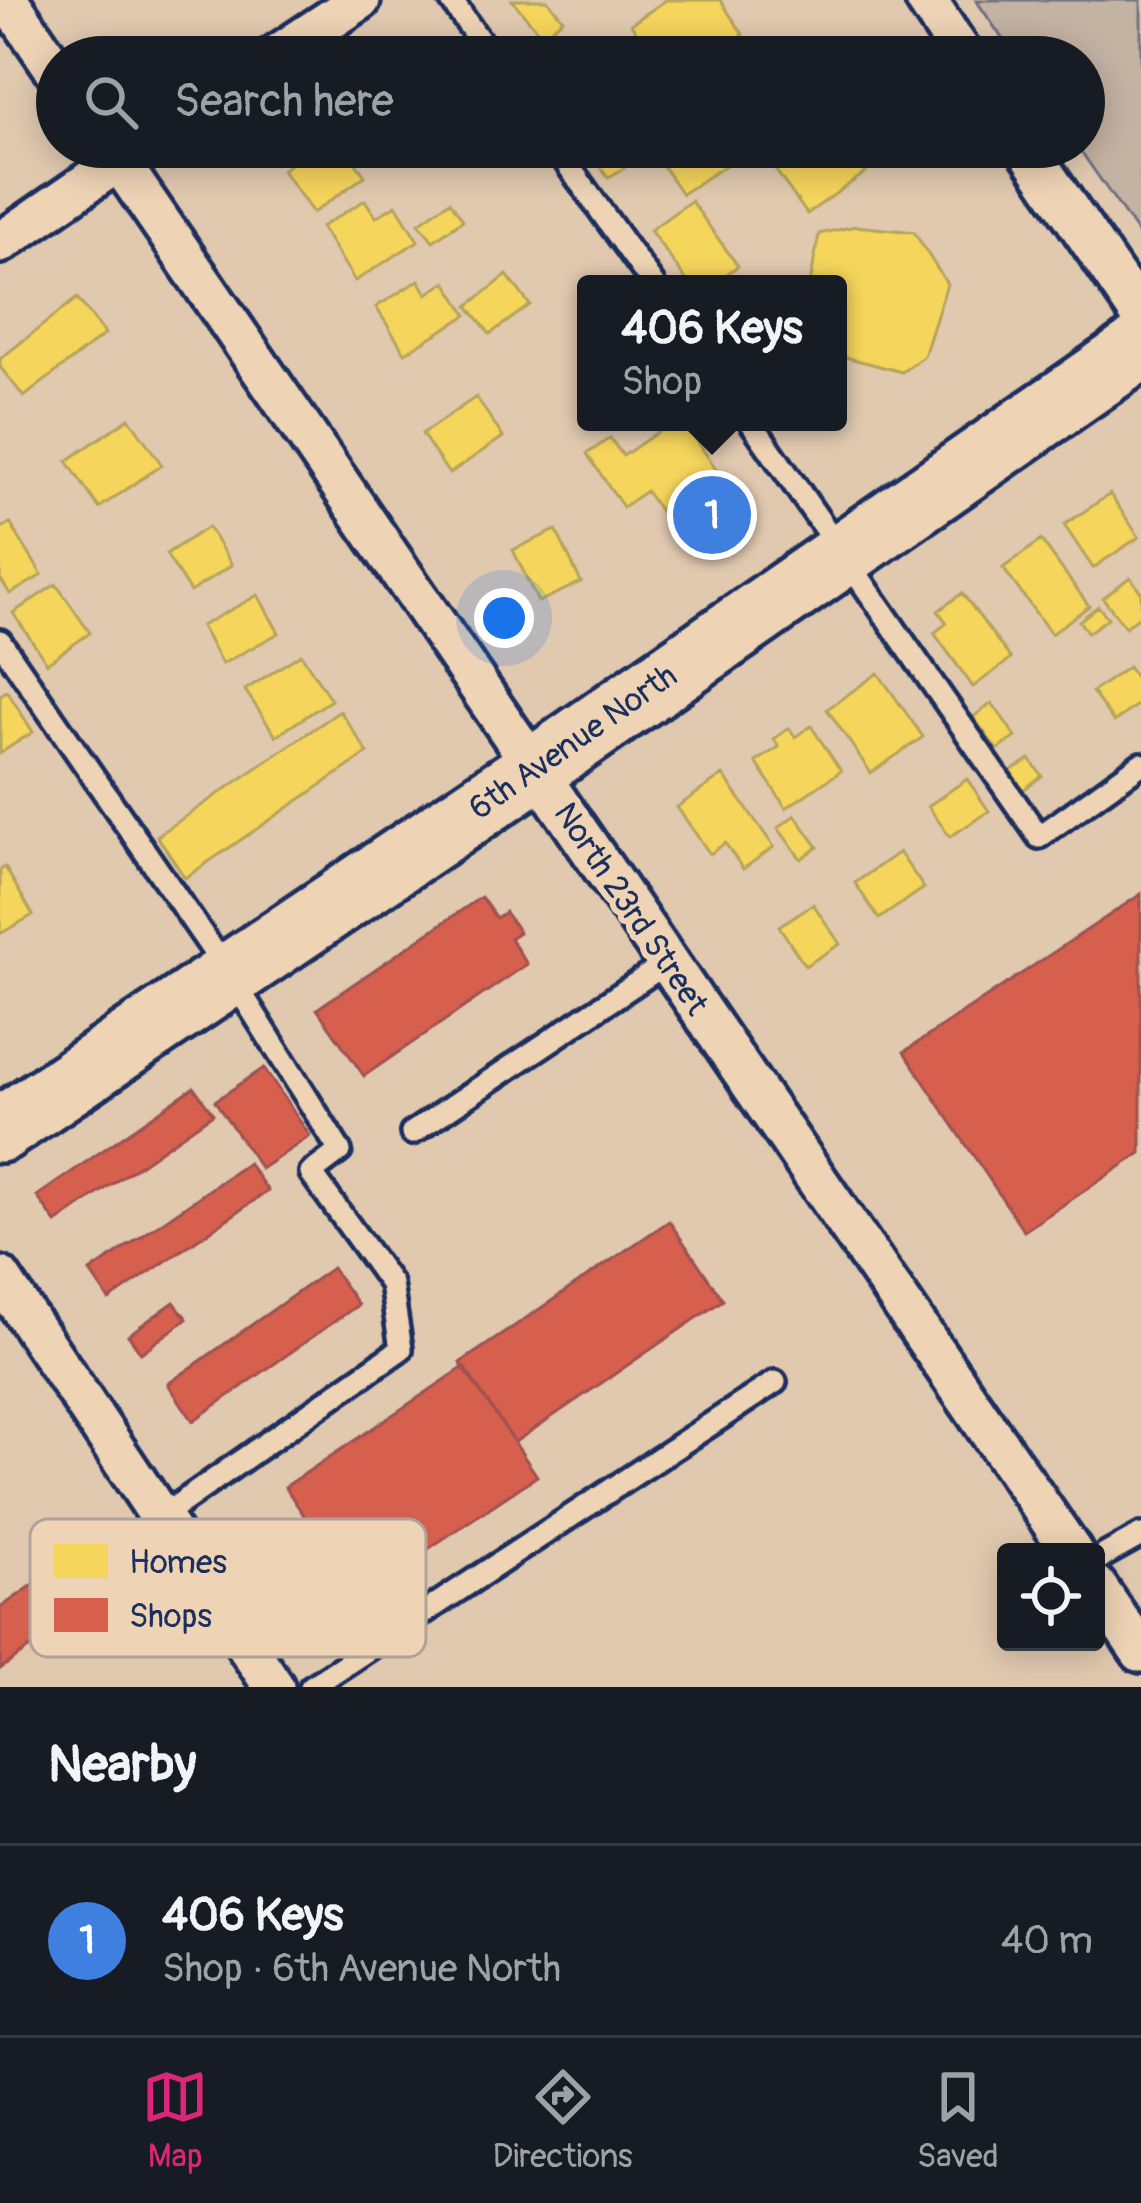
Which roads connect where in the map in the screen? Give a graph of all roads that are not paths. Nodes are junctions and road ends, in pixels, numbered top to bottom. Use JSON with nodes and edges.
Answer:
{"nodes":[{"id":1,"x":8,"y":0,"type":"edge"},
{"id":2,"x":360,"y":0,"type":"edge"},
{"id":3,"x":451,"y":0,"type":"edge"},
{"id":4,"x":926,"y":0,"type":"edge"},
{"id":5,"x":306,"y":36,"type":"edge"},
{"id":6,"x":476,"y":36,"type":"edge"},
{"id":7,"x":950,"y":36,"type":"edge"},
{"id":8,"x":36,"y":41,"type":"edge"},
{"id":9,"x":101,"y":168,"type":"edge"},
{"id":10,"x":133,"y":168,"type":"edge"},
{"id":11,"x":570,"y":168,"type":"edge"},
{"id":12,"x":1040,"y":168,"type":"edge"},
{"id":13,"x":0,"y":243,"type":"edge"},
{"id":14,"x":647,"y":275,"type":"edge"},
{"id":15,"x":1141,"y":315,"type":"edge"},
{"id":16,"x":1141,"y":346,"type":"edge"},
{"id":17,"x":757,"y":431,"type":"edge"},
{"id":18,"x":844,"y":554,"type":"junction"},
{"id":19,"x":0,"y":641,"type":"edge"},
{"id":20,"x":1141,"y":764,"type":"edge"},
{"id":21,"x":535,"y":769,"type":"junction"},
{"id":22,"x":668,"y":962,"type":"junction"},
{"id":23,"x":230,"y":975,"type":"junction"},
{"id":24,"x":0,"y":1130,"type":"edge"},
{"id":25,"x":412,"y":1133,"type":"dead end"},
{"id":26,"x":0,"y":1277,"type":"edge"},
{"id":27,"x":775,"y":1382,"type":"dead end"},
{"id":28,"x":161,"y":1517,"type":"joint"},
{"id":29,"x":1141,"y":1535,"type":"edge"},
{"id":30,"x":1066,"y":1543,"type":"edge"},
{"id":31,"x":1105,"y":1555,"type":"edge"},
{"id":32,"x":1105,"y":1599,"type":"edge"},
{"id":33,"x":426,"y":1611,"type":"edge"},
{"id":34,"x":1141,"y":1652,"type":"edge"},
{"id":35,"x":254,"y":1657,"type":"edge"},
{"id":36,"x":357,"y":1657,"type":"edge"},
{"id":37,"x":274,"y":1687,"type":"edge"},
{"id":38,"x":311,"y":1687,"type":"edge"}],
"edges":[{"from":1,"to":8,"type":"street"},
{"from":2,"to":5,"type":"street"},
{"from":3,"to":6,"type":"lane"},
{"from":4,"to":7,"type":"street"},
{"from":9,"to":13,"type":"street"},
{"from":10,"to":21,"type":"street","name":"North 23rd Street"},
{"from":11,"to":14,"type":"lane"},
{"from":12,"to":15,"type":"street"},
{"from":16,"to":18,"type":"main road","name":"6th Avenue North"},
{"from":17,"to":18,"type":"lane"},
{"from":18,"to":20,"type":"lane"},
{"from":18,"to":21,"type":"main road","name":"6th Avenue North"},
{"from":19,"to":23,"type":"lane"},
{"from":21,"to":22,"type":"street","name":"North 23rd Street"},
{"from":21,"to":23,"type":"main road","name":"6th Avenue North"},
{"from":22,"to":25,"type":"lane"},
{"from":22,"to":30,"type":"street","name":"North 23rd Street"},
{"from":23,"to":24,"type":"main road","name":"6th Avenue North"},
{"from":23,"to":28,"type":"lane"},
{"from":26,"to":28,"type":"street"},
{"from":27,"to":33,"type":"lane"},
{"from":29,"to":31,"type":"lane"},
{"from":32,"to":34,"type":"street"},
{"from":35,"to":37,"type":"street"},
{"from":36,"to":38,"type":"lane"}]}
